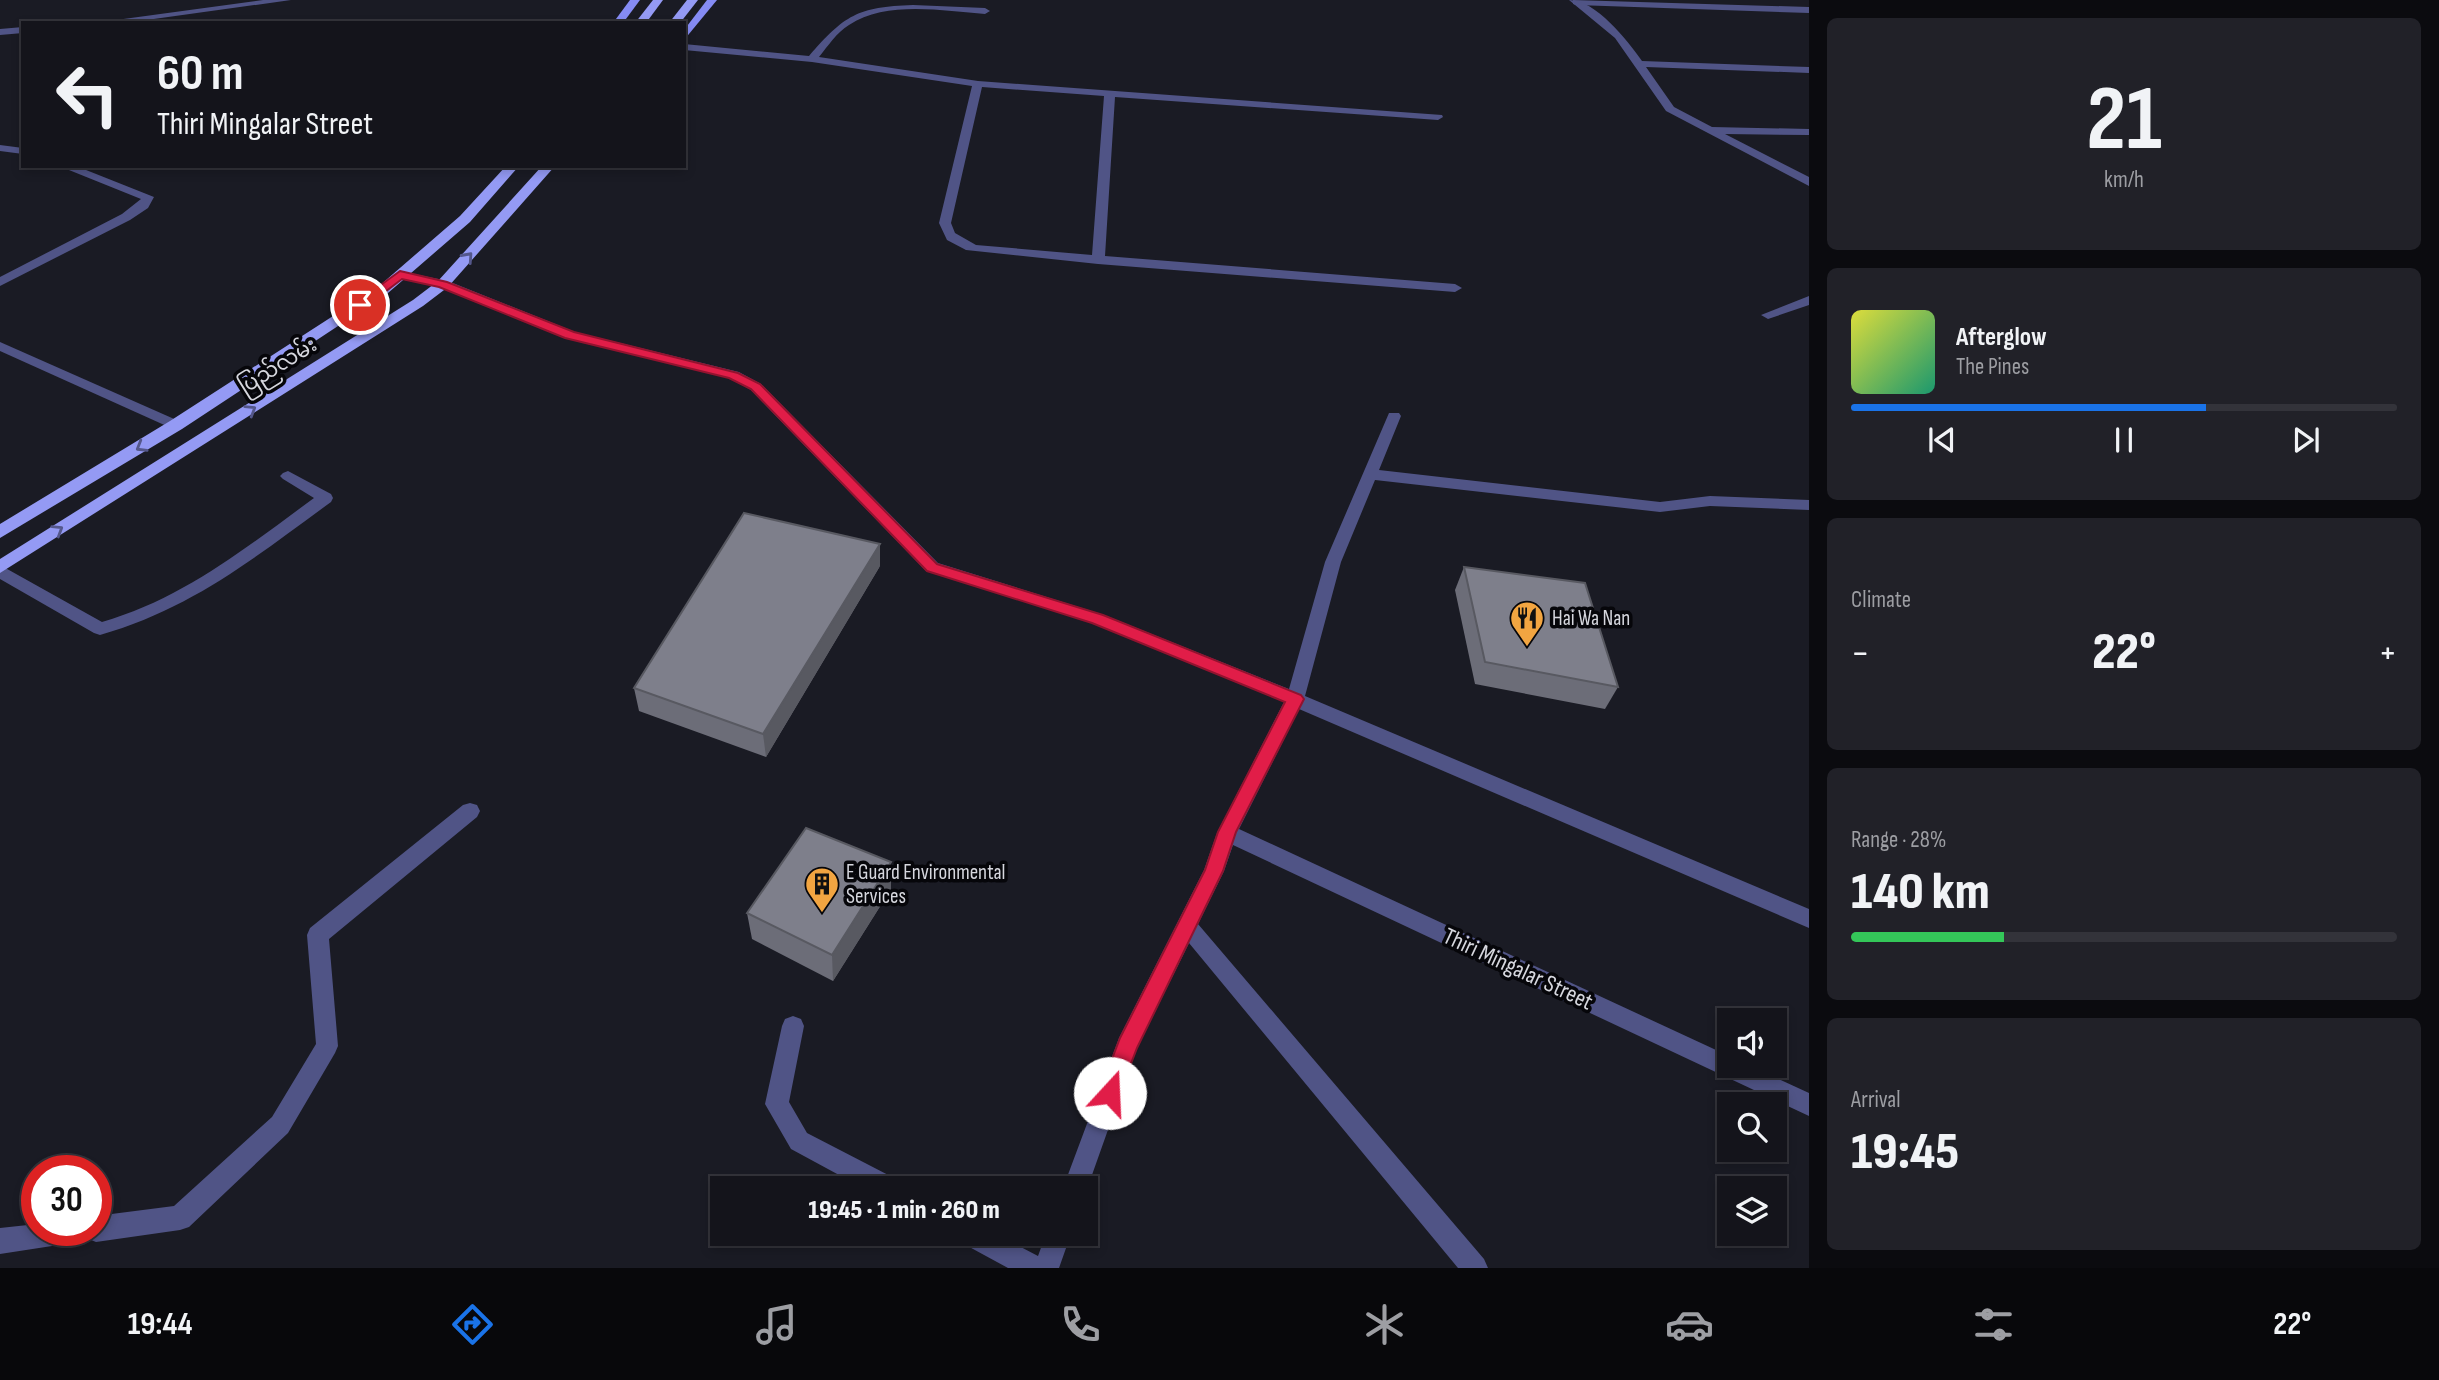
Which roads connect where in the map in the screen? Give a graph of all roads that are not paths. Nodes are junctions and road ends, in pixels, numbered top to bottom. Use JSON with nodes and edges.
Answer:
{"nodes":[{"id":1,"x":286,"y":0,"type":"edge"},
{"id":2,"x":635,"y":0,"type":"edge"},
{"id":3,"x":658,"y":0,"type":"edge"},
{"id":4,"x":693,"y":0,"type":"edge"},
{"id":5,"x":712,"y":0,"type":"edge"},
{"id":6,"x":1575,"y":1,"type":"edge"},
{"id":7,"x":1809,"y":10,"type":"edge"},
{"id":8,"x":985,"y":11,"type":"dead end"},
{"id":9,"x":158,"y":20,"type":"edge"},
{"id":10,"x":138,"y":21,"type":"edge"},
{"id":11,"x":619,"y":21,"type":"edge"},
{"id":12,"x":642,"y":21,"type":"edge"},
{"id":13,"x":676,"y":21,"type":"edge"},
{"id":14,"x":21,"y":30,"type":"edge"},
{"id":15,"x":0,"y":32,"type":"edge"},
{"id":16,"x":686,"y":34,"type":"edge"},
{"id":17,"x":686,"y":47,"type":"edge"},
{"id":18,"x":812,"y":59,"type":"junction"},
{"id":19,"x":1641,"y":64,"type":"junction"},
{"id":20,"x":1809,"y":71,"type":"edge"},
{"id":21,"x":978,"y":84,"type":"junction"},
{"id":22,"x":1110,"y":93,"type":"junction"},
{"id":23,"x":1438,"y":117,"type":"dead end"},
{"id":24,"x":1705,"y":130,"type":"junction"},
{"id":25,"x":1809,"y":132,"type":"edge"},
{"id":26,"x":0,"y":148,"type":"edge"},
{"id":27,"x":21,"y":151,"type":"edge"},
{"id":28,"x":70,"y":168,"type":"edge"},
{"id":29,"x":511,"y":168,"type":"edge"},
{"id":30,"x":547,"y":168,"type":"edge"},
{"id":31,"x":1809,"y":182,"type":"edge"},
{"id":32,"x":1098,"y":260,"type":"junction"},
{"id":33,"x":400,"y":275,"type":"junction"},
{"id":34,"x":0,"y":282,"type":"edge"},
{"id":35,"x":443,"y":285,"type":"junction"},
{"id":36,"x":1455,"y":288,"type":"dead end"},
{"id":37,"x":1809,"y":300,"type":"edge"},
{"id":38,"x":1768,"y":315,"type":"dead end"},
{"id":39,"x":0,"y":346,"type":"edge"},
{"id":40,"x":1394,"y":416,"type":"dead end"},
{"id":41,"x":176,"y":425,"type":"junction"},
{"id":42,"x":1370,"y":474,"type":"junction"},
{"id":43,"x":288,"y":476,"type":"dead end"},
{"id":44,"x":1809,"y":505,"type":"edge"},
{"id":45,"x":0,"y":532,"type":"edge"},
{"id":46,"x":0,"y":569,"type":"edge"},
{"id":47,"x":1295,"y":699,"type":"junction"},
{"id":48,"x":470,"y":811,"type":"dead end"},
{"id":49,"x":1227,"y":832,"type":"junction"},
{"id":50,"x":1809,"y":919,"type":"edge"},
{"id":51,"x":1187,"y":926,"type":"junction"},
{"id":52,"x":793,"y":1026,"type":"dead end"},
{"id":53,"x":1809,"y":1105,"type":"edge"},
{"id":54,"x":865,"y":1176,"type":"edge"},
{"id":55,"x":1079,"y":1176,"type":"edge"},
{"id":56,"x":112,"y":1227,"type":"edge"},
{"id":57,"x":21,"y":1238,"type":"edge"},
{"id":58,"x":0,"y":1241,"type":"edge"},
{"id":59,"x":993,"y":1246,"type":"edge"},
{"id":60,"x":1054,"y":1246,"type":"edge"},
{"id":61,"x":1034,"y":1268,"type":"edge"},
{"id":62,"x":1046,"y":1268,"type":"edge"},
{"id":63,"x":1475,"y":1268,"type":"edge"}],
"edges":[{"from":1,"to":9,"type":"street"},
{"from":2,"to":11,"type":"main road"},
{"from":3,"to":12,"type":"highway"},
{"from":4,"to":13,"type":"highway"},
{"from":5,"to":16,"type":"main road"},
{"from":6,"to":7,"type":"street"},
{"from":6,"to":19,"type":"street"},
{"from":8,"to":18,"type":"street"},
{"from":9,"to":10,"type":"street"},
{"from":14,"to":15,"type":"street"},
{"from":17,"to":18,"type":"street"},
{"from":18,"to":21,"type":"street"},
{"from":19,"to":20,"type":"street"},
{"from":19,"to":24,"type":"street"},
{"from":21,"to":22,"type":"street"},
{"from":21,"to":32,"type":"street"},
{"from":22,"to":23,"type":"street"},
{"from":22,"to":32,"type":"street"},
{"from":24,"to":25,"type":"street"},
{"from":24,"to":31,"type":"street"},
{"from":26,"to":27,"type":"street"},
{"from":28,"to":34,"type":"street"},
{"from":29,"to":33,"type":"highway","name":"ပြည်လမ်း"},
{"from":35,"to":30,"type":"highway","name":"ပြည်လမ်း","one_way":true},
{"from":32,"to":36,"type":"street"},
{"from":33,"to":35,"type":"street"},
{"from":33,"to":41,"type":"highway","name":"ပြည်လမ်း"},
{"from":46,"to":35,"type":"highway","name":"ပြည်လမ်း","one_way":true},
{"from":35,"to":47,"type":"street"},
{"from":37,"to":38,"type":"street"},
{"from":39,"to":41,"type":"street"},
{"from":40,"to":42,"type":"street"},
{"from":41,"to":45,"type":"highway","name":"ပြည်လမ်း","one_way":true},
{"from":42,"to":44,"type":"street"},
{"from":42,"to":47,"type":"street"},
{"from":43,"to":46,"type":"street"},
{"from":47,"to":49,"type":"street"},
{"from":47,"to":50,"type":"street"},
{"from":48,"to":56,"type":"street"},
{"from":49,"to":51,"type":"street"},
{"from":49,"to":53,"type":"street","name":"Thiri Mingalar Street"},
{"from":51,"to":55,"type":"street"},
{"from":51,"to":63,"type":"street"},
{"from":52,"to":54,"type":"street"},
{"from":57,"to":58,"type":"street"},
{"from":59,"to":61,"type":"street"},
{"from":60,"to":62,"type":"street"}]}
